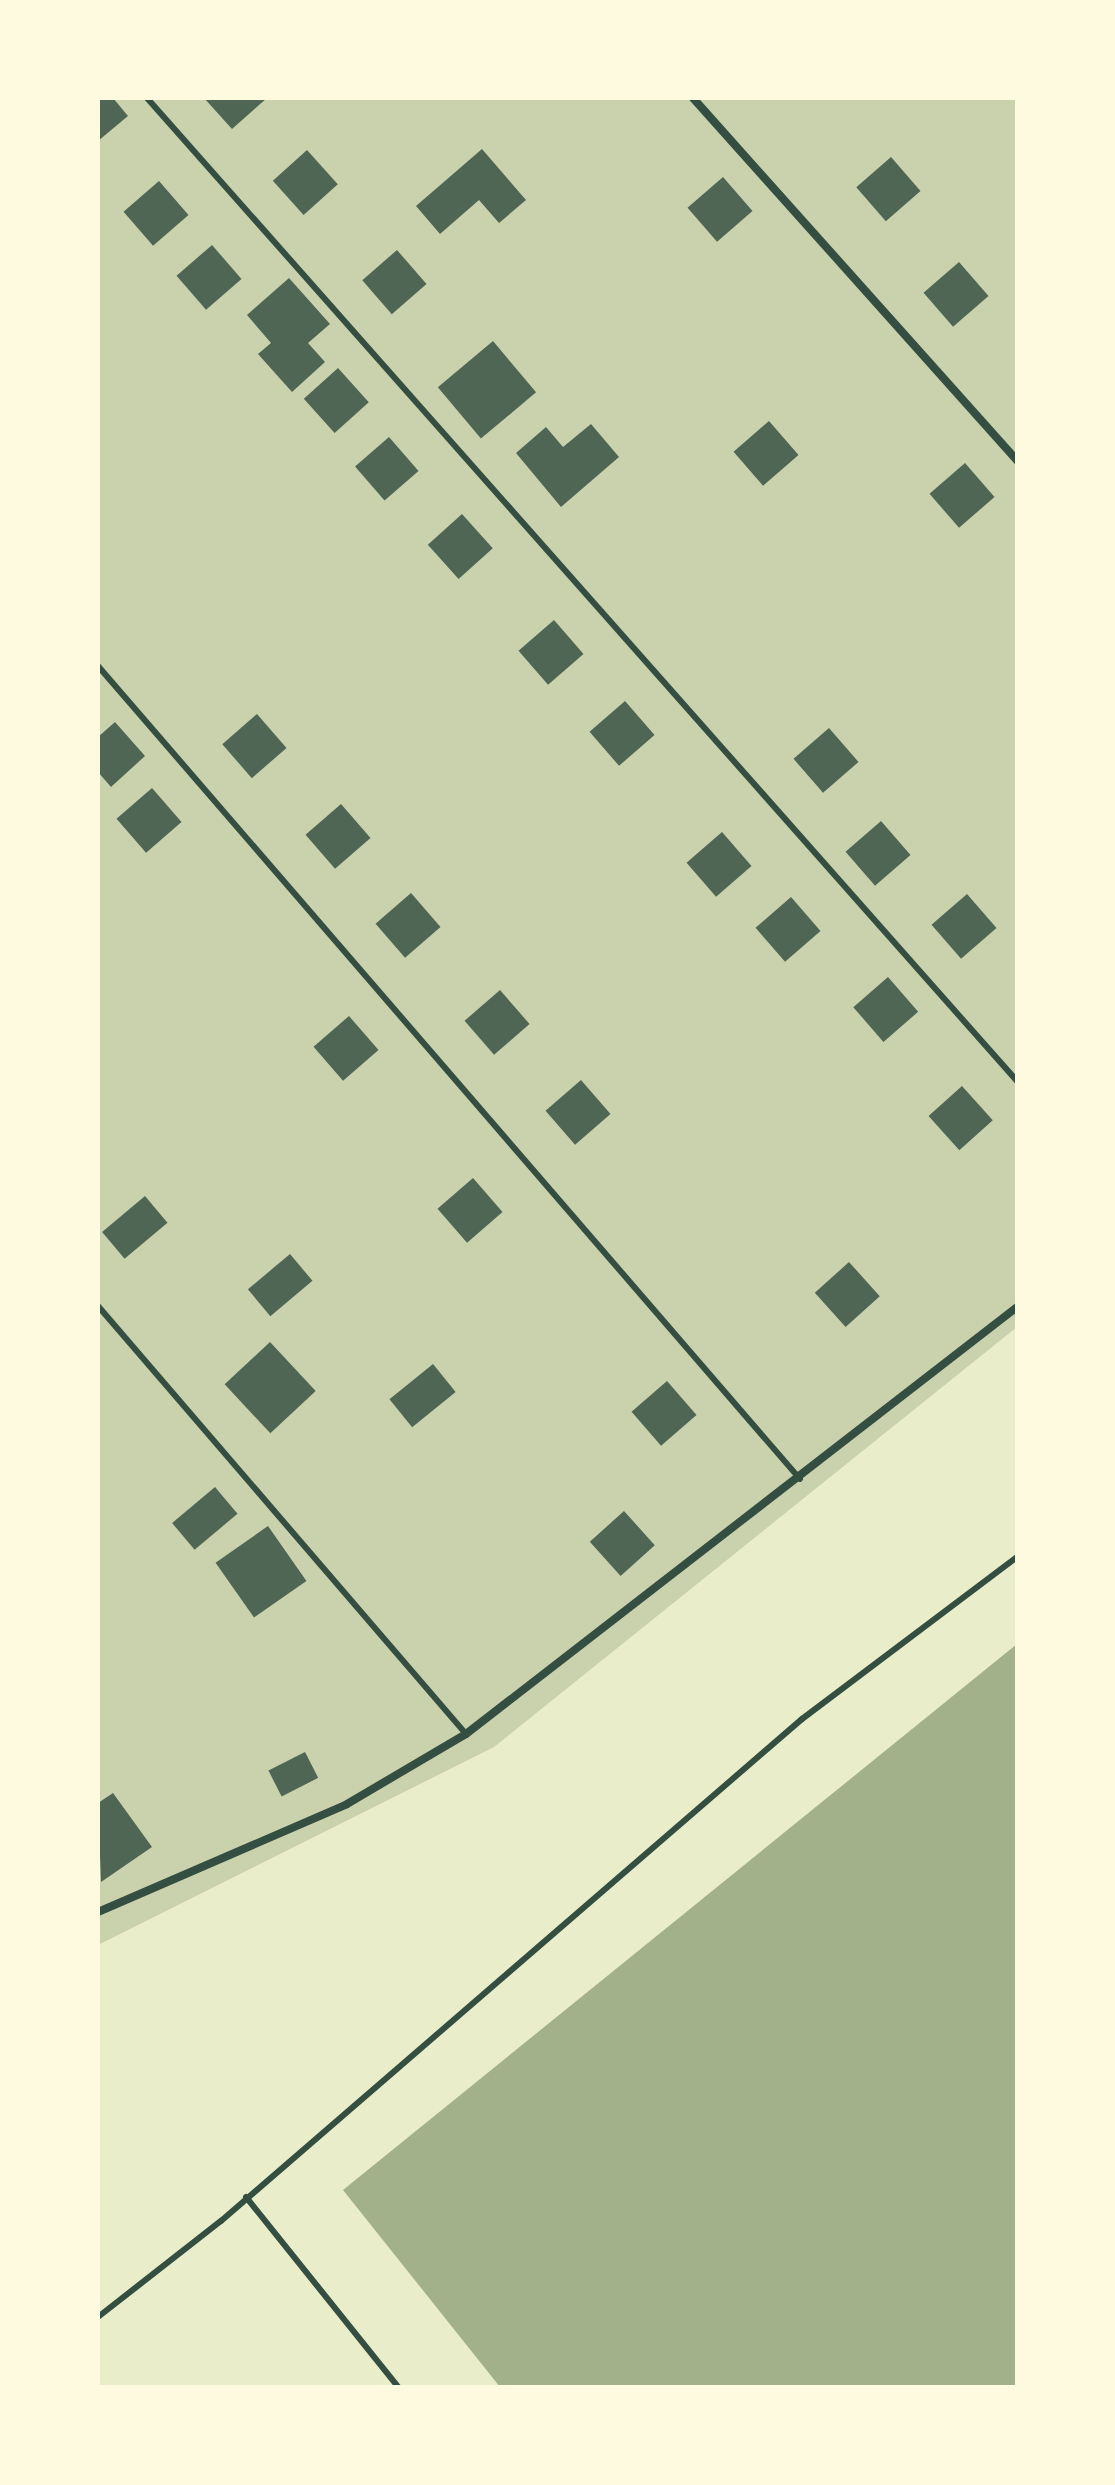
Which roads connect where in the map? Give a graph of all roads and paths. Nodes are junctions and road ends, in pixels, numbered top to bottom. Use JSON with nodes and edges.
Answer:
{"nodes":[{"id":1,"x":147,"y":98,"type":"edge"},
{"id":2,"x":693,"y":98,"type":"edge"},
{"id":3,"x":1017,"y":461,"type":"edge"},
{"id":4,"x":98,"y":666,"type":"edge"},
{"id":5,"x":1017,"y":1081,"type":"edge"},
{"id":6,"x":98,"y":1306,"type":"edge"},
{"id":7,"x":1017,"y":1307,"type":"edge"},
{"id":8,"x":800,"y":1479,"type":"junction"},
{"id":9,"x":1017,"y":1557,"type":"edge"},
{"id":10,"x":466,"y":1734,"type":"junction"},
{"id":11,"x":98,"y":1912,"type":"edge"},
{"id":12,"x":246,"y":2197,"type":"junction"},
{"id":13,"x":98,"y":2317,"type":"edge"},
{"id":14,"x":398,"y":2387,"type":"edge"}],
"edges":[{"from":1,"to":5,"type":"lane"},
{"from":2,"to":3,"type":"street"},
{"from":4,"to":8,"type":"lane"},
{"from":6,"to":10,"type":"lane"},
{"from":7,"to":8,"type":"street"},
{"from":8,"to":10,"type":"street"},
{"from":9,"to":12,"type":"lane"},
{"from":10,"to":11,"type":"street"},
{"from":12,"to":13,"type":"lane"},
{"from":12,"to":14,"type":"lane"}]}
